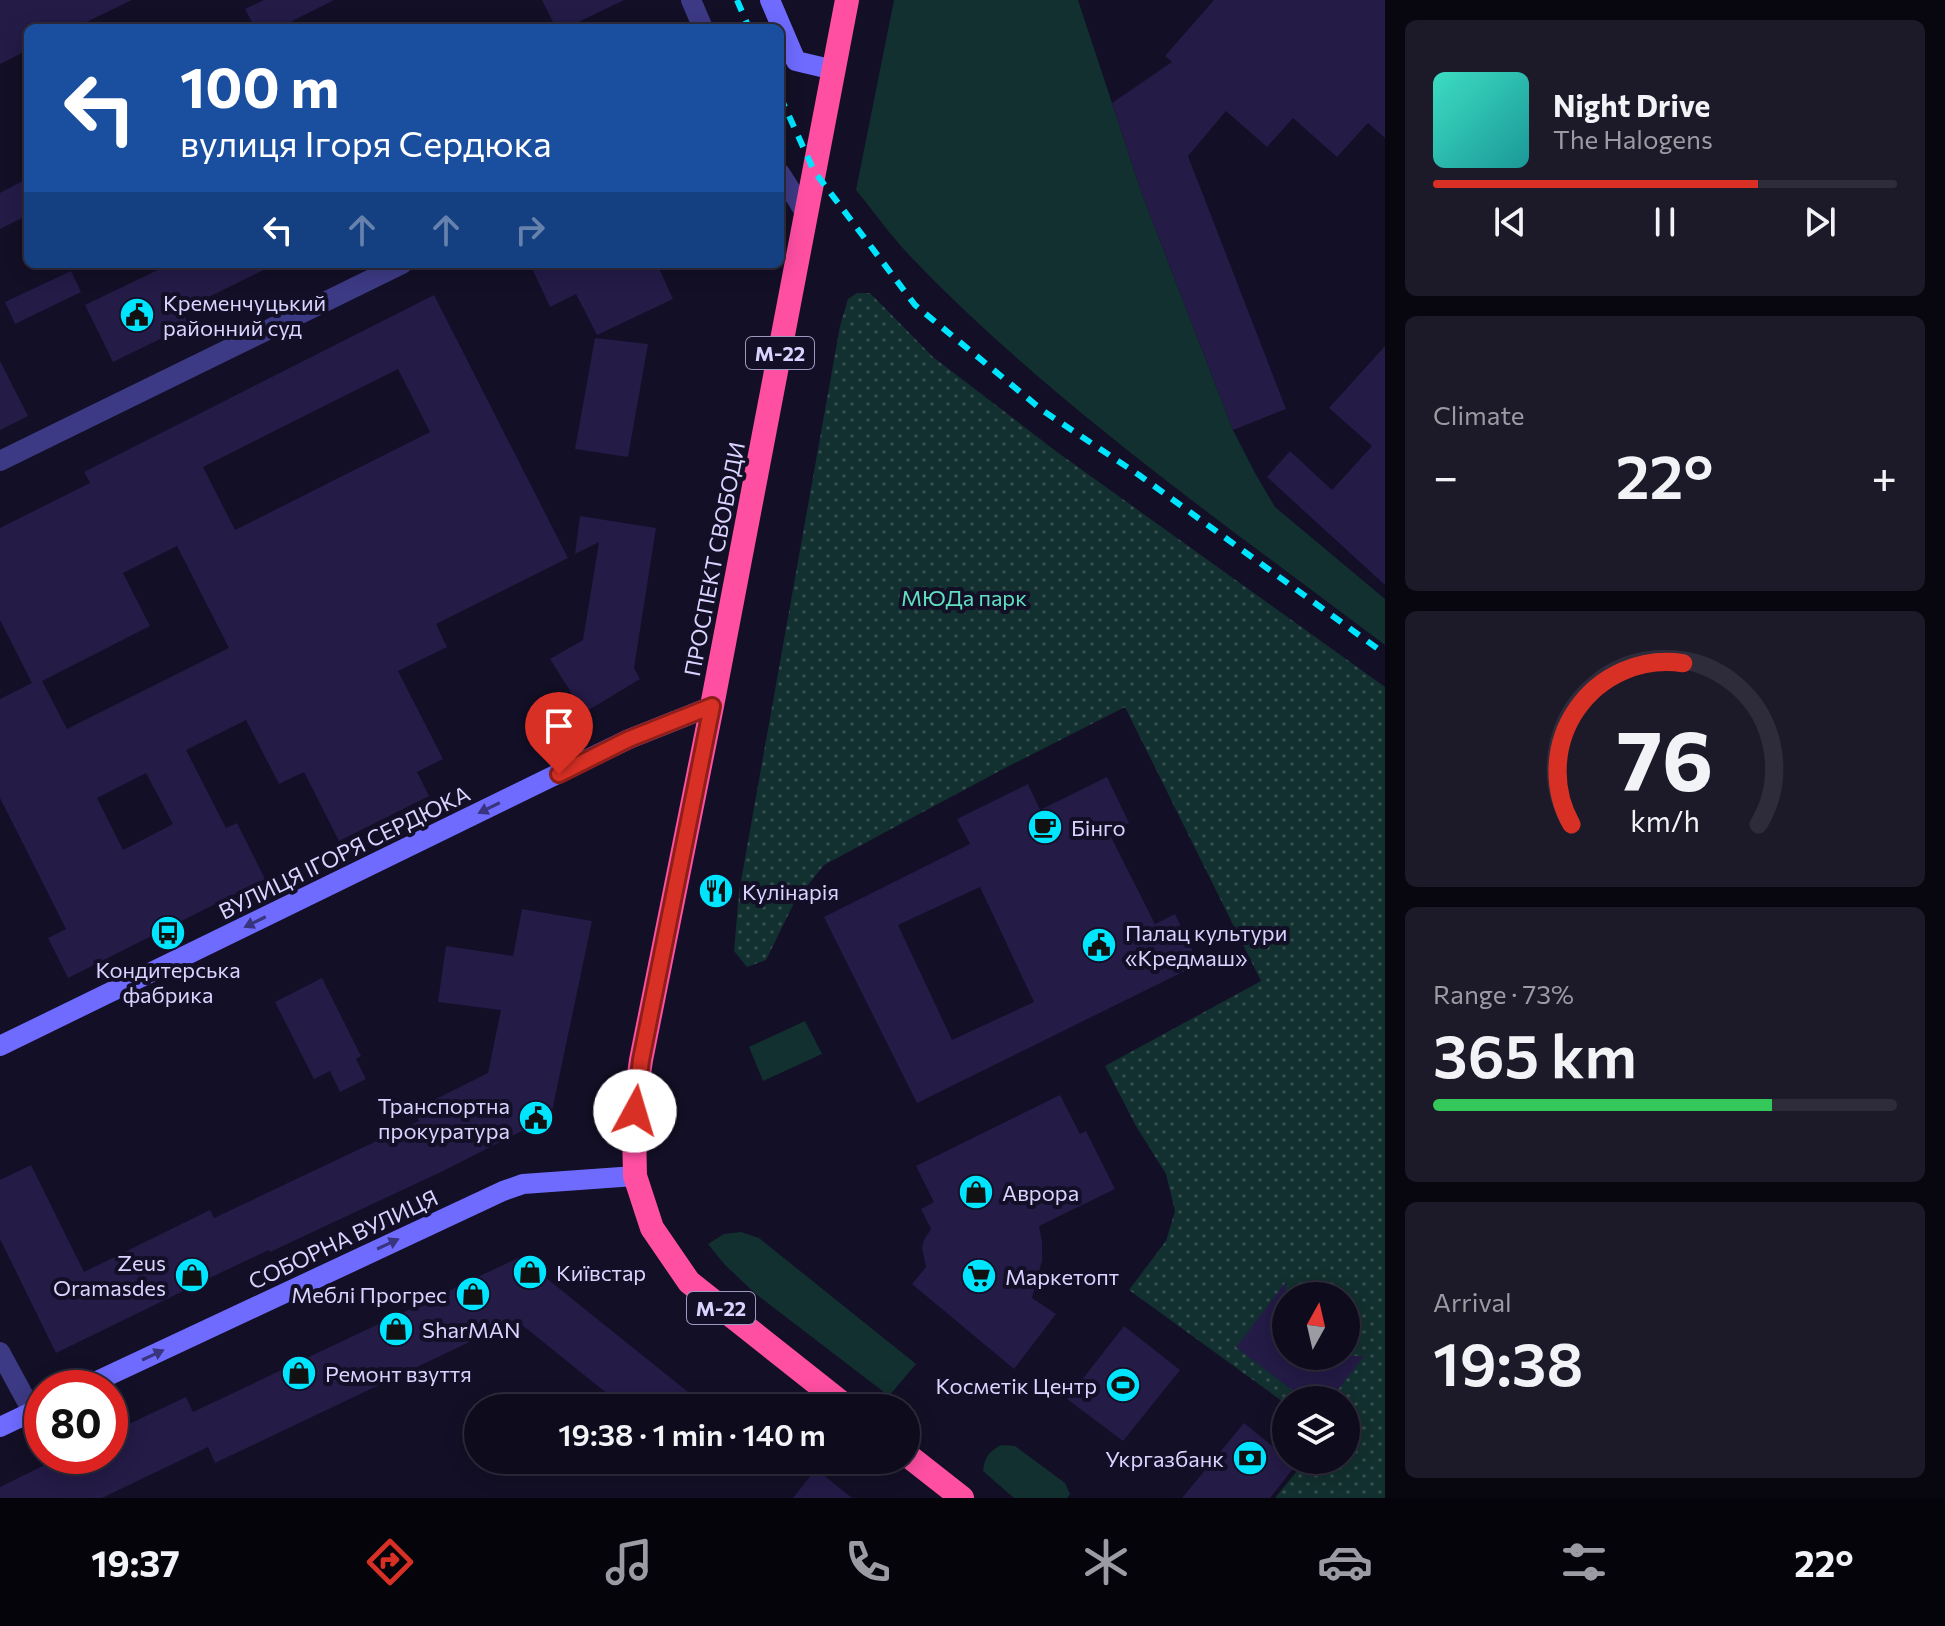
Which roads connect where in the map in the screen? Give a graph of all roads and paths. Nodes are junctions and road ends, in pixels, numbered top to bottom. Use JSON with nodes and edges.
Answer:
{"nodes":[{"id":1,"x":691,"y":0,"type":"edge"},
{"id":2,"x":770,"y":0,"type":"edge"},
{"id":3,"x":847,"y":0,"type":"edge"},
{"id":4,"x":701,"y":24,"type":"edge"},
{"id":5,"x":780,"y":24,"type":"edge"},
{"id":6,"x":784,"y":33,"type":"edge"},
{"id":7,"x":834,"y":70,"type":"junction"},
{"id":8,"x":784,"y":179,"type":"edge"},
{"id":9,"x":806,"y":214,"type":"junction"},
{"id":10,"x":394,"y":268,"type":"edge"},
{"id":11,"x":0,"y":461,"type":"edge"},
{"id":12,"x":712,"y":706,"type":"junction"},
{"id":13,"x":0,"y":1046,"type":"edge"},
{"id":14,"x":635,"y":1176,"type":"junction"},
{"id":15,"x":0,"y":1352,"type":"edge"},
{"id":16,"x":120,"y":1370,"type":"edge"},
{"id":17,"x":24,"y":1389,"type":"edge"},
{"id":18,"x":830,"y":1394,"type":"edge"},
{"id":19,"x":24,"y":1415,"type":"edge"},
{"id":20,"x":0,"y":1427,"type":"edge"},
{"id":21,"x":920,"y":1465,"type":"edge"},
{"id":22,"x":962,"y":1498,"type":"edge"}],
"edges":[{"from":1,"to":4,"type":"street"},
{"from":2,"to":5,"type":"street"},
{"from":3,"to":7,"type":"highway","name":"ПРОСПЕКТ СВОБОДИ","number":"М-22"},
{"from":6,"to":7,"type":"street"},
{"from":7,"to":9,"type":"highway","name":"ПРОСПЕКТ СВОБОДИ","number":"М-22"},
{"from":8,"to":9,"type":"street"},
{"from":9,"to":12,"type":"highway","name":"ПРОСПЕКТ СВОБОДИ","number":"М-22"},
{"from":10,"to":11,"type":"street"},
{"from":12,"to":13,"type":"street","name":"ВУЛИЦЯ ІГОРЯ СЕРДЮКА","one_way":true},
{"from":12,"to":14,"type":"highway","name":"ПРОСПЕКТ СВОБОДИ","number":"М-22"},
{"from":16,"to":14,"type":"street","name":"СОБОРНА ВУЛИЦЯ","one_way":true},
{"from":14,"to":18,"type":"highway","number":"М-22"},
{"from":15,"to":17,"type":"street"},
{"from":19,"to":20,"type":"street"},
{"from":21,"to":22,"type":"highway"}]}
